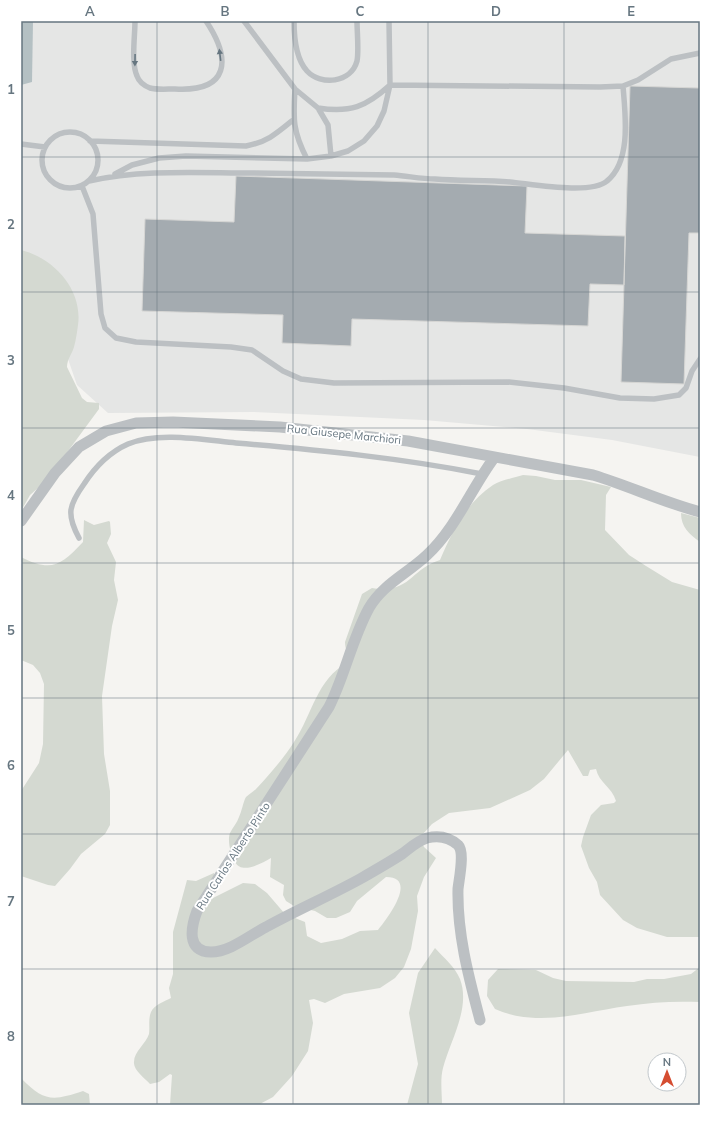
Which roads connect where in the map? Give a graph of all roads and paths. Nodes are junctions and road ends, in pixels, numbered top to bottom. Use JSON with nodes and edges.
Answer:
{"nodes":[{"id":1,"x":135,"y":21,"type":"edge"},
{"id":2,"x":206,"y":21,"type":"edge"},
{"id":3,"x":244,"y":21,"type":"edge"},
{"id":4,"x":294,"y":21,"type":"edge"},
{"id":5,"x":357,"y":21,"type":"edge"},
{"id":6,"x":389,"y":21,"type":"edge"},
{"id":7,"x":700,"y":53,"type":"edge"},
{"id":8,"x":390,"y":85,"type":"junction"},
{"id":9,"x":622,"y":86,"type":"junction"},
{"id":10,"x":295,"y":89,"type":"junction"},
{"id":11,"x":318,"y":108,"type":"junction"},
{"id":12,"x":292,"y":120,"type":"junction"},
{"id":13,"x":90,"y":141,"type":"junction"},
{"id":14,"x":21,"y":144,"type":"edge"},
{"id":15,"x":45,"y":147,"type":"junction"},
{"id":16,"x":331,"y":156,"type":"junction"},
{"id":17,"x":307,"y":159,"type":"junction"},
{"id":18,"x":111,"y":176,"type":"junction"},
{"id":19,"x":89,"y":180,"type":"junction"},
{"id":20,"x":82,"y":186,"type":"junction"},
{"id":21,"x":700,"y":359,"type":"edge"},
{"id":22,"x":494,"y":458,"type":"junction"},
{"id":23,"x":482,"y":474,"type":"junction"},
{"id":24,"x":700,"y":512,"type":"edge"},
{"id":25,"x":21,"y":521,"type":"edge"},
{"id":26,"x":78,"y":538,"type":"dead end"},
{"id":27,"x":480,"y":1020,"type":"dead end"}],
"edges":[{"from":1,"to":2,"type":"lane","one_way":true},
{"from":3,"to":10,"type":"lane"},
{"from":4,"to":5,"type":"lane"},
{"from":6,"to":8,"type":"lane"},
{"from":7,"to":9,"type":"lane"},
{"from":8,"to":9,"type":"lane"},
{"from":8,"to":11,"type":"lane"},
{"from":8,"to":16,"type":"lane"},
{"from":9,"to":18,"type":"lane"},
{"from":10,"to":11,"type":"lane"},
{"from":10,"to":12,"type":"lane"},
{"from":11,"to":16,"type":"lane"},
{"from":12,"to":13,"type":"lane"},
{"from":12,"to":17,"type":"lane"},
{"from":13,"to":15,"type":"lane"},
{"from":13,"to":19,"type":"lane"},
{"from":14,"to":15,"type":"lane"},
{"from":15,"to":20,"type":"lane"},
{"from":16,"to":17,"type":"lane"},
{"from":17,"to":18,"type":"lane"},
{"from":18,"to":19,"type":"lane"},
{"from":19,"to":20,"type":"lane"},
{"from":20,"to":21,"type":"lane"},
{"from":22,"to":23,"type":"street","name":"Rua Carlos Alberto Pinto"},
{"from":22,"to":24,"type":"street","name":"Rua Giusepe Marchiori"},
{"from":22,"to":25,"type":"street","name":"Rua Giusepe Marchiori"},
{"from":23,"to":26,"type":"lane"},
{"from":23,"to":27,"type":"street","name":"Rua Carlos Alberto Pinto"}]}
